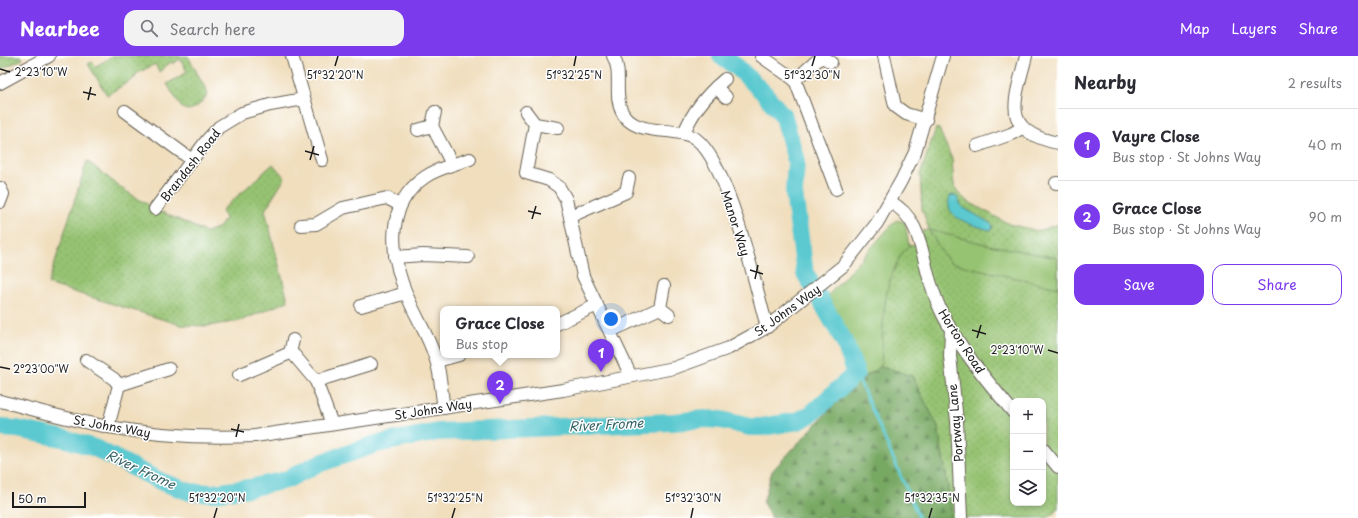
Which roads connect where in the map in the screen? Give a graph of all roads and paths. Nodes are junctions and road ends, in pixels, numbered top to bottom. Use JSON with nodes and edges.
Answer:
{"nodes":[{"id":1,"x":49,"y":56,"type":"edge"},
{"id":2,"x":292,"y":56,"type":"edge"},
{"id":3,"x":613,"y":56,"type":"edge"},
{"id":4,"x":761,"y":56,"type":"edge"},
{"id":5,"x":884,"y":56,"type":"edge"},
{"id":6,"x":943,"y":56,"type":"edge"},
{"id":7,"x":1026,"y":56,"type":"edge"},
{"id":8,"x":824,"y":59,"type":"edge"},
{"id":9,"x":795,"y":80,"type":"junction"},
{"id":10,"x":0,"y":83,"type":"edge"},
{"id":11,"x":726,"y":97,"type":"dead end"},
{"id":12,"x":304,"y":99,"type":"junction"},
{"id":13,"x":125,"y":111,"type":"dead end"},
{"id":14,"x":435,"y":112,"type":"dead end"},
{"id":15,"x":526,"y":112,"type":"dead end"},
{"id":16,"x":926,"y":120,"type":"junction"},
{"id":17,"x":536,"y":124,"type":"junction"},
{"id":18,"x":432,"y":126,"type":"junction"},
{"id":19,"x":558,"y":128,"type":"dead end"},
{"id":20,"x":1022,"y":128,"type":"junction"},
{"id":21,"x":418,"y":130,"type":"dead end"},
{"id":22,"x":684,"y":133,"type":"junction"},
{"id":23,"x":1058,"y":143,"type":"edge"},
{"id":24,"x":985,"y":148,"type":"dead end"},
{"id":25,"x":470,"y":159,"type":"dead end"},
{"id":26,"x":192,"y":160,"type":"junction"},
{"id":27,"x":322,"y":160,"type":"dead end"},
{"id":28,"x":452,"y":164,"type":"junction"},
{"id":29,"x":629,"y":178,"type":"dead end"},
{"id":30,"x":0,"y":188,"type":"edge"},
{"id":31,"x":836,"y":189,"type":"dead end"},
{"id":32,"x":0,"y":202,"type":"edge"},
{"id":33,"x":890,"y":202,"type":"junction"},
{"id":34,"x":400,"y":205,"type":"junction"},
{"id":35,"x":155,"y":209,"type":"dead end"},
{"id":36,"x":571,"y":216,"type":"junction"},
{"id":37,"x":301,"y":225,"type":"dead end"},
{"id":38,"x":395,"y":257,"type":"junction"},
{"id":39,"x":468,"y":257,"type":"dead end"},
{"id":40,"x":664,"y":286,"type":"dead end"},
{"id":41,"x":406,"y":293,"type":"junction"},
{"id":42,"x":361,"y":306,"type":"dead end"},
{"id":43,"x":597,"y":306,"type":"junction"},
{"id":44,"x":560,"y":323,"type":"edge"},
{"id":45,"x":767,"y":327,"type":"junction"},
{"id":46,"x":951,"y":329,"type":"junction"},
{"id":47,"x":611,"y":331,"type":"junction"},
{"id":48,"x":293,"y":340,"type":"dead end"},
{"id":49,"x":290,"y":353,"type":"junction"},
{"id":50,"x":448,"y":358,"type":"edge"},
{"id":51,"x":86,"y":360,"type":"dead end"},
{"id":52,"x":437,"y":361,"type":"junction"},
{"id":53,"x":371,"y":364,"type":"dead end"},
{"id":54,"x":169,"y":369,"type":"dead end"},
{"id":55,"x":239,"y":375,"type":"dead end"},
{"id":56,"x":631,"y":376,"type":"junction"},
{"id":57,"x":316,"y":381,"type":"junction"},
{"id":58,"x":118,"y":385,"type":"junction"},
{"id":59,"x":0,"y":401,"type":"edge"},
{"id":60,"x":444,"y":408,"type":"junction"},
{"id":61,"x":1010,"y":408,"type":"edge"},
{"id":62,"x":332,"y":424,"type":"junction"},
{"id":63,"x":108,"y":427,"type":"junction"},
{"id":64,"x":1046,"y":453,"type":"edge"},
{"id":65,"x":1058,"y":467,"type":"edge"},
{"id":66,"x":961,"y":518,"type":"edge"}],
"edges":[{"from":1,"to":10,"type":"street"},
{"from":2,"to":12,"type":"street"},
{"from":3,"to":22,"type":"street","name":"Manor Way"},
{"from":4,"to":9,"type":"street"},
{"from":5,"to":16,"type":"street"},
{"from":6,"to":16,"type":"street","name":"St Johns Way"},
{"from":7,"to":20,"type":"street"},
{"from":8,"to":9,"type":"street"},
{"from":9,"to":31,"type":"street"},
{"from":11,"to":22,"type":"street"},
{"from":12,"to":26,"type":"street","name":"Brandash Road"},
{"from":12,"to":27,"type":"street"},
{"from":13,"to":26,"type":"street"},
{"from":14,"to":18,"type":"street"},
{"from":15,"to":17,"type":"street"},
{"from":16,"to":33,"type":"street","name":"St Johns Way"},
{"from":17,"to":19,"type":"street"},
{"from":17,"to":36,"type":"street"},
{"from":18,"to":21,"type":"street"},
{"from":18,"to":28,"type":"street"},
{"from":20,"to":23,"type":"street"},
{"from":20,"to":24,"type":"street"},
{"from":22,"to":45,"type":"street","name":"Manor Way"},
{"from":25,"to":28,"type":"street"},
{"from":26,"to":35,"type":"street","name":"Brandash Road"},
{"from":28,"to":34,"type":"street"},
{"from":29,"to":36,"type":"street"},
{"from":30,"to":32,"type":"street"},
{"from":33,"to":45,"type":"street","name":"St Johns Way"},
{"from":33,"to":46,"type":"street","name":"Horton Road"},
{"from":34,"to":37,"type":"street"},
{"from":34,"to":38,"type":"street"},
{"from":36,"to":43,"type":"street"},
{"from":38,"to":39,"type":"street"},
{"from":38,"to":41,"type":"street"},
{"from":40,"to":47,"type":"street"},
{"from":41,"to":42,"type":"street"},
{"from":41,"to":52,"type":"street"},
{"from":43,"to":44,"type":"street"},
{"from":43,"to":47,"type":"street"},
{"from":45,"to":56,"type":"street","name":"St Johns Way"},
{"from":46,"to":61,"type":"street","name":"Horton Road"},
{"from":46,"to":66,"type":"street","name":"Portway Lane"},
{"from":47,"to":56,"type":"street"},
{"from":48,"to":49,"type":"street"},
{"from":49,"to":55,"type":"street"},
{"from":49,"to":57,"type":"street"},
{"from":50,"to":52,"type":"street"},
{"from":51,"to":58,"type":"street"},
{"from":52,"to":60,"type":"street"},
{"from":53,"to":57,"type":"street"},
{"from":54,"to":58,"type":"street"},
{"from":56,"to":60,"type":"street","name":"St Johns Way"},
{"from":57,"to":62,"type":"street"},
{"from":58,"to":63,"type":"street"},
{"from":59,"to":63,"type":"street","name":"St Johns Way"},
{"from":60,"to":62,"type":"street","name":"St Johns Way"},
{"from":62,"to":63,"type":"street","name":"St Johns Way"},
{"from":64,"to":65,"type":"street"}]}
